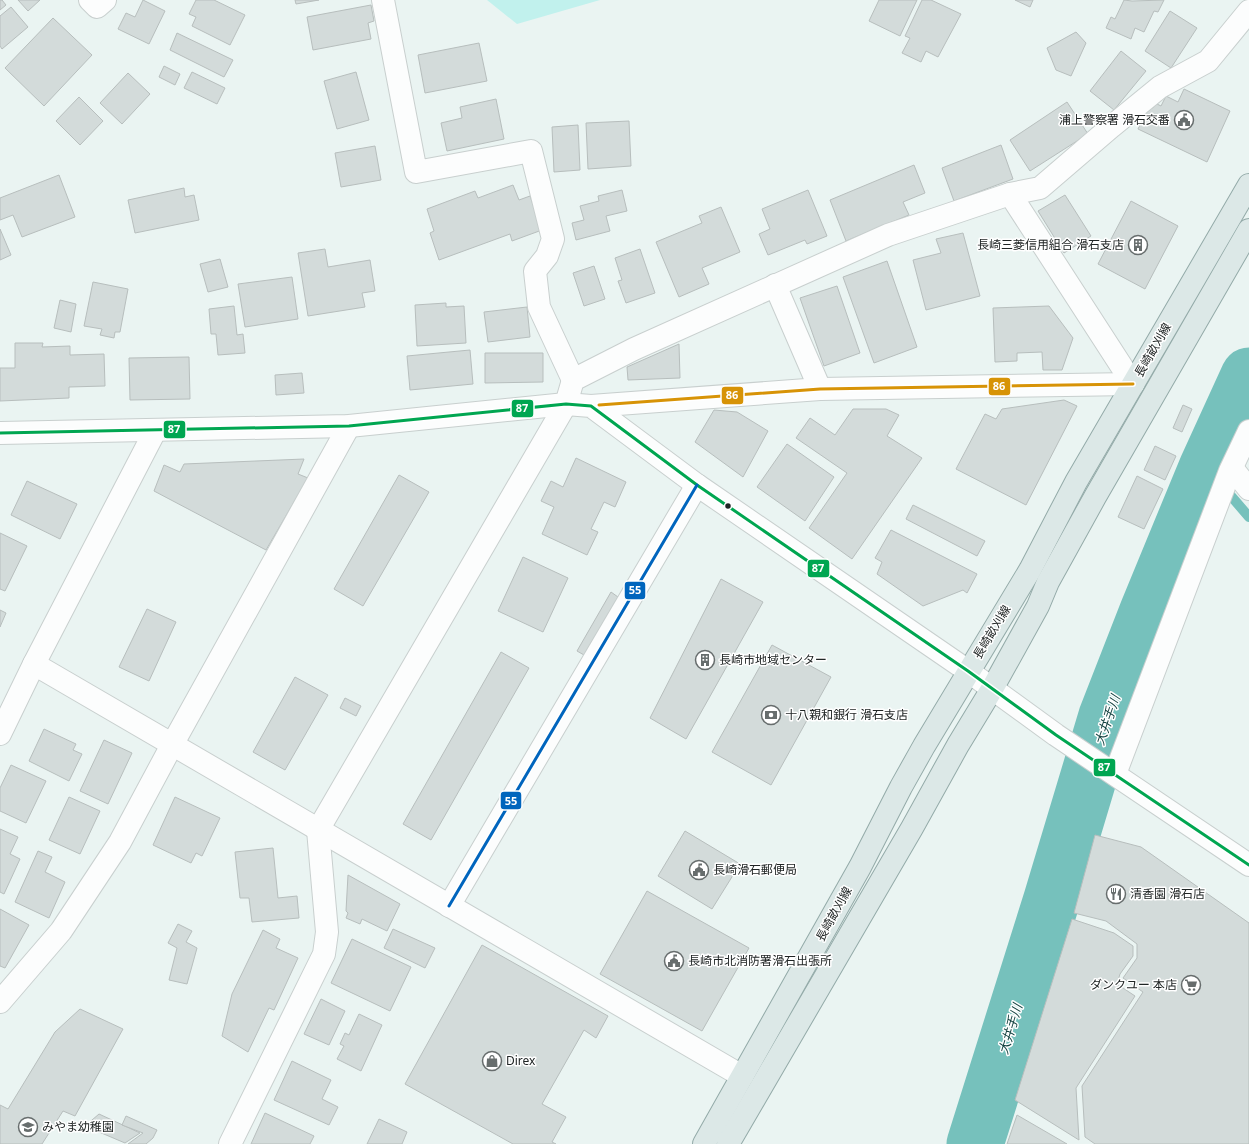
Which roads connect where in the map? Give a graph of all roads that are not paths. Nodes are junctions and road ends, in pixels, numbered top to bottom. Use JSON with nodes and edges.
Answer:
{"nodes":[{"id":1,"x":90,"y":0,"type":"edge"},
{"id":2,"x":105,"y":0,"type":"edge"},
{"id":3,"x":383,"y":0,"type":"edge"},
{"id":4,"x":1249,"y":11,"type":"edge"},
{"id":5,"x":1249,"y":185,"type":"edge"},
{"id":6,"x":1010,"y":194,"type":"junction"},
{"id":7,"x":1249,"y":230,"type":"edge"},
{"id":8,"x":775,"y":285,"type":"junction"},
{"id":9,"x":573,"y":380,"type":"junction"},
{"id":10,"x":1133,"y":384,"type":"junction"},
{"id":11,"x":820,"y":389,"type":"junction"},
{"id":12,"x":566,"y":404,"type":"junction"},
{"id":13,"x":590,"y":406,"type":"junction"},
{"id":14,"x":349,"y":426,"type":"junction"},
{"id":15,"x":155,"y":431,"type":"junction"},
{"id":16,"x":1249,"y":431,"type":"edge"},
{"id":17,"x":0,"y":433,"type":"edge"},
{"id":18,"x":1231,"y":470,"type":"junction"},
{"id":19,"x":697,"y":485,"type":"junction"},
{"id":20,"x":1249,"y":489,"type":"edge"},
{"id":21,"x":34,"y":664,"type":"junction"},
{"id":22,"x":968,"y":671,"type":"junction"},
{"id":23,"x":992,"y":689,"type":"junction"},
{"id":24,"x":0,"y":734,"type":"edge"},
{"id":25,"x":172,"y":745,"type":"junction"},
{"id":26,"x":1115,"y":774,"type":"junction"},
{"id":27,"x":318,"y":830,"type":"junction"},
{"id":28,"x":1249,"y":865,"type":"edge"},
{"id":29,"x":449,"y":906,"type":"junction"},
{"id":30,"x":0,"y":1002,"type":"edge"},
{"id":31,"x":742,"y":1076,"type":"junction"},
{"id":32,"x":230,"y":1144,"type":"edge"},
{"id":33,"x":704,"y":1144,"type":"edge"},
{"id":34,"x":728,"y":1144,"type":"edge"}],
"edges":[{"from":1,"to":2,"type":"street"},
{"from":3,"to":9,"type":"street"},
{"from":4,"to":6,"type":"street"},
{"from":5,"to":10,"type":"main road","name":"長崎畝刈線"},
{"from":6,"to":8,"type":"street"},
{"from":6,"to":10,"type":"street"},
{"from":7,"to":23,"type":"main road","name":"長崎畝刈線"},
{"from":8,"to":9,"type":"street"},
{"from":8,"to":11,"type":"street"},
{"from":9,"to":12,"type":"street"},
{"from":10,"to":11,"type":"street"},
{"from":10,"to":22,"type":"main road","name":"長崎畝刈線"},
{"from":11,"to":13,"type":"street"},
{"from":12,"to":13,"type":"street"},
{"from":12,"to":14,"type":"street"},
{"from":12,"to":27,"type":"street"},
{"from":13,"to":19,"type":"street"},
{"from":14,"to":15,"type":"street"},
{"from":14,"to":25,"type":"street"},
{"from":15,"to":17,"type":"street"},
{"from":15,"to":21,"type":"street"},
{"from":16,"to":18,"type":"street"},
{"from":18,"to":20,"type":"street"},
{"from":18,"to":26,"type":"street"},
{"from":19,"to":22,"type":"street"},
{"from":19,"to":29,"type":"street"},
{"from":21,"to":24,"type":"street"},
{"from":21,"to":25,"type":"street"},
{"from":22,"to":23,"type":"street"},
{"from":22,"to":31,"type":"main road","name":"長崎畝刈線"},
{"from":23,"to":26,"type":"street"},
{"from":23,"to":34,"type":"main road","name":"長崎畝刈線"},
{"from":25,"to":27,"type":"street"},
{"from":25,"to":30,"type":"street"},
{"from":26,"to":28,"type":"street"},
{"from":27,"to":29,"type":"street"},
{"from":27,"to":32,"type":"street"},
{"from":29,"to":31,"type":"street"},
{"from":31,"to":33,"type":"main road","name":"長崎畝刈線"}]}
